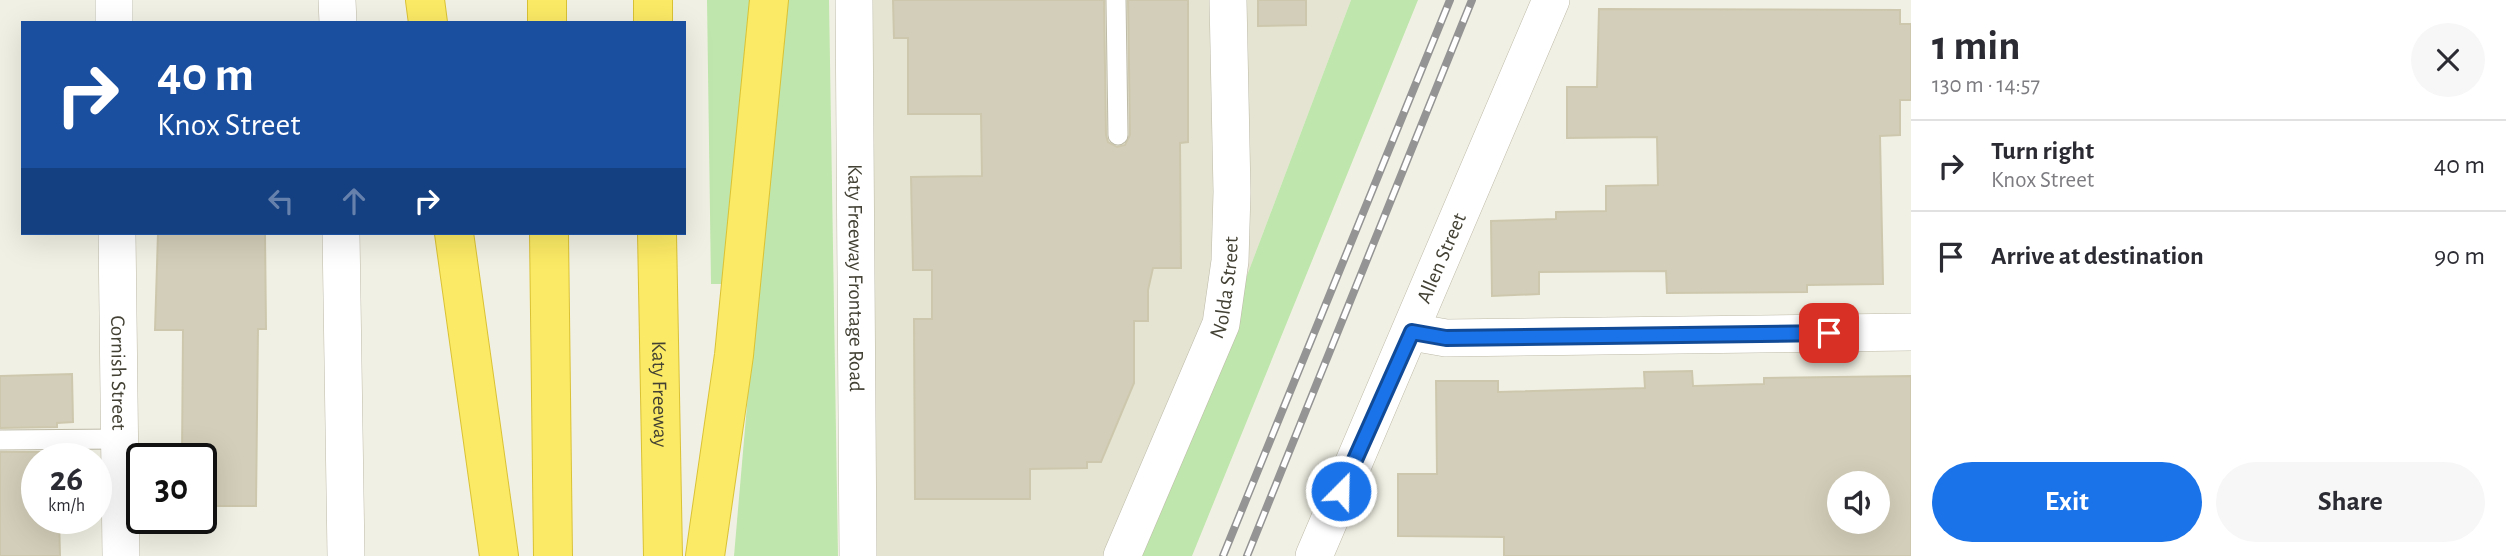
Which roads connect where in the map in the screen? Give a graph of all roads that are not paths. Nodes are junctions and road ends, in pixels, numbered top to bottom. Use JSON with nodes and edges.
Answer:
{"nodes":[{"id":1,"x":114,"y":0,"type":"edge"},
{"id":2,"x":337,"y":0,"type":"edge"},
{"id":3,"x":425,"y":0,"type":"edge"},
{"id":4,"x":547,"y":0,"type":"edge"},
{"id":5,"x":653,"y":0,"type":"edge"},
{"id":6,"x":769,"y":0,"type":"edge"},
{"id":7,"x":854,"y":0,"type":"edge"},
{"id":8,"x":1116,"y":0,"type":"edge"},
{"id":9,"x":1228,"y":0,"type":"edge"},
{"id":10,"x":1551,"y":0,"type":"edge"},
{"id":11,"x":114,"y":21,"type":"edge"},
{"id":12,"x":338,"y":21,"type":"edge"},
{"id":13,"x":428,"y":21,"type":"edge"},
{"id":14,"x":547,"y":21,"type":"edge"},
{"id":15,"x":653,"y":21,"type":"edge"},
{"id":16,"x":1118,"y":135,"type":"dead end"},
{"id":17,"x":117,"y":235,"type":"edge"},
{"id":18,"x":341,"y":235,"type":"edge"},
{"id":19,"x":454,"y":235,"type":"edge"},
{"id":20,"x":549,"y":235,"type":"edge"},
{"id":21,"x":657,"y":235,"type":"edge"},
{"id":22,"x":1412,"y":332,"type":"junction"},
{"id":23,"x":1911,"y":332,"type":"edge"},
{"id":24,"x":119,"y":439,"type":"junction"},
{"id":25,"x":0,"y":440,"type":"edge"},
{"id":26,"x":121,"y":556,"type":"edge"},
{"id":27,"x":346,"y":556,"type":"edge"},
{"id":28,"x":499,"y":556,"type":"edge"},
{"id":29,"x":553,"y":556,"type":"edge"},
{"id":30,"x":663,"y":556,"type":"edge"},
{"id":31,"x":705,"y":556,"type":"edge"},
{"id":32,"x":858,"y":556,"type":"edge"},
{"id":33,"x":1122,"y":556,"type":"edge"},
{"id":34,"x":1314,"y":556,"type":"edge"}],
"edges":[{"from":1,"to":11,"type":"street"},
{"from":2,"to":12,"type":"street"},
{"from":3,"to":13,"type":"highway"},
{"from":4,"to":14,"type":"highway"},
{"from":5,"to":15,"type":"highway"},
{"from":6,"to":31,"type":"highway"},
{"from":7,"to":32,"type":"street","name":"Katy Freeway Frontage Road"},
{"from":8,"to":16,"type":"lane"},
{"from":9,"to":33,"type":"street","name":"Nolda Street"},
{"from":10,"to":22,"type":"street","name":"Allen Street"},
{"from":17,"to":24,"type":"street","name":"Cornish Street"},
{"from":18,"to":27,"type":"street"},
{"from":19,"to":28,"type":"highway"},
{"from":20,"to":29,"type":"highway"},
{"from":21,"to":30,"type":"highway","name":"Katy Freeway"},
{"from":22,"to":23,"type":"street"},
{"from":22,"to":34,"type":"street","name":"Allen Street"},
{"from":24,"to":25,"type":"lane"},
{"from":24,"to":26,"type":"street","name":"Cornish Street"}]}
